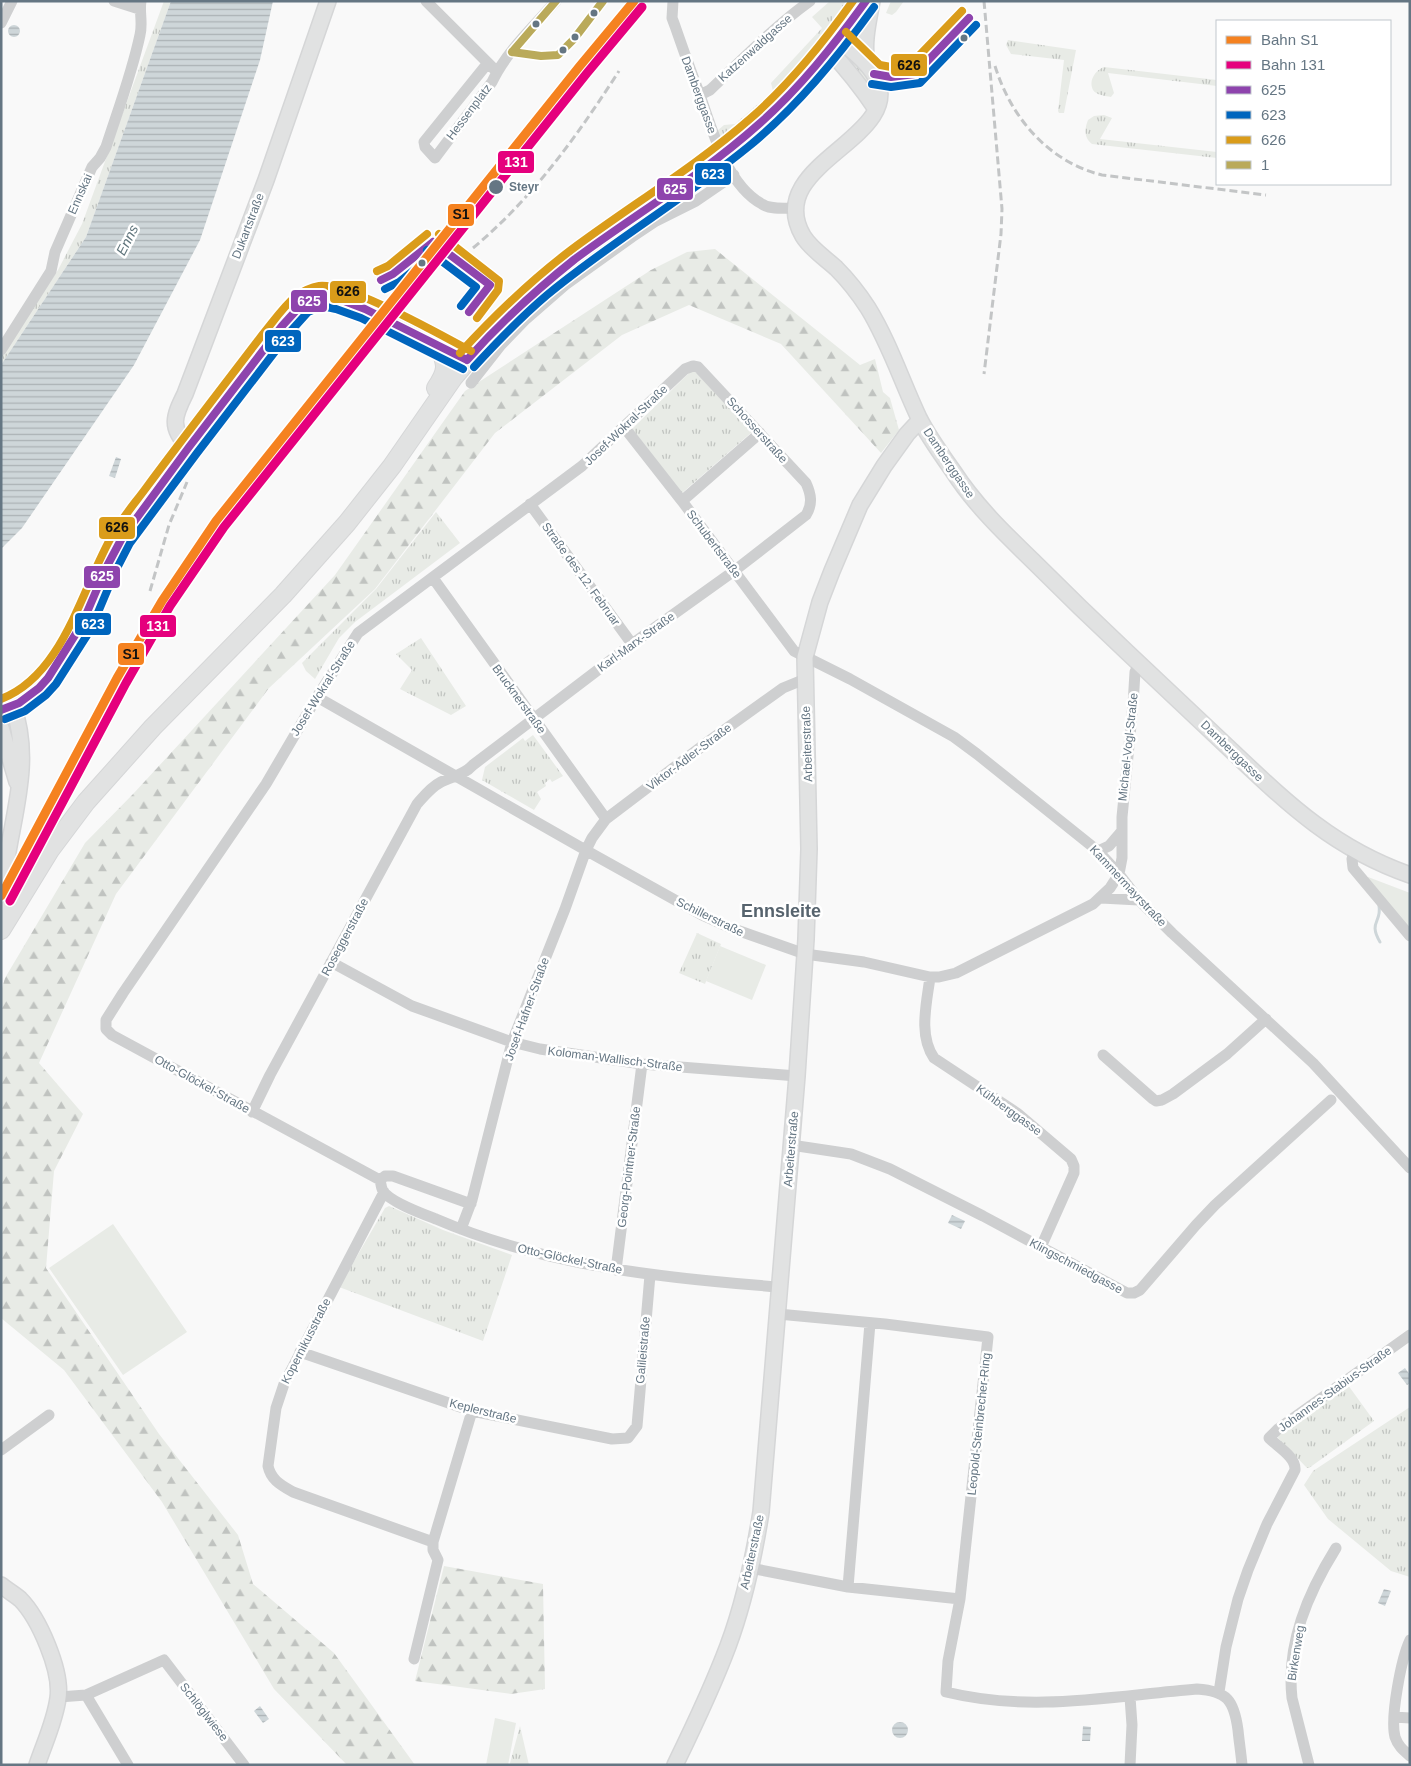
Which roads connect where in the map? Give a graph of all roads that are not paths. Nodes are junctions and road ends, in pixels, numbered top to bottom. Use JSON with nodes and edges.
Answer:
{"nodes":[{"id":1,"x":12,"y":1,"type":"edge"},
{"id":2,"x":114,"y":1,"type":"edge"},
{"id":3,"x":328,"y":1,"type":"edge"},
{"id":4,"x":426,"y":1,"type":"edge"},
{"id":5,"x":556,"y":1,"type":"edge"},
{"id":6,"x":673,"y":1,"type":"edge"},
{"id":7,"x":810,"y":1,"type":"edge"},
{"id":8,"x":866,"y":1,"type":"edge"},
{"id":9,"x":872,"y":1,"type":"edge"},
{"id":10,"x":140,"y":5,"type":"edge"},
{"id":11,"x":1,"y":23,"type":"edge"},
{"id":12,"x":834,"y":45,"type":"junction"},
{"id":13,"x":487,"y":64,"type":"junction"},
{"id":14,"x":867,"y":65,"type":"junction"},
{"id":15,"x":497,"y":71,"type":"junction"},
{"id":16,"x":700,"y":95,"type":"junction"},
{"id":17,"x":876,"y":109,"type":"junction"},
{"id":18,"x":734,"y":175,"type":"junction"},
{"id":19,"x":796,"y":208,"type":"junction"},
{"id":20,"x":439,"y":346,"type":"junction"},
{"id":21,"x":1,"y":350,"type":"edge"},
{"id":22,"x":467,"y":360,"type":"junction"},
{"id":23,"x":693,"y":366,"type":"joint"},
{"id":24,"x":471,"y":383,"type":"dead end"},
{"id":25,"x":920,"y":420,"type":"junction"},
{"id":26,"x":419,"y":426,"type":"junction"},
{"id":27,"x":624,"y":428,"type":"junction"},
{"id":28,"x":760,"y":433,"type":"junction"},
{"id":29,"x":189,"y":447,"type":"junction"},
{"id":30,"x":682,"y":501,"type":"junction"},
{"id":31,"x":811,"y":502,"type":"joint"},
{"id":32,"x":530,"y":504,"type":"junction"},
{"id":33,"x":734,"y":571,"type":"junction"},
{"id":34,"x":433,"y":578,"type":"junction"},
{"id":35,"x":632,"y":644,"type":"junction"},
{"id":36,"x":805,"y":657,"type":"junction"},
{"id":37,"x":1140,"y":664,"type":"junction"},
{"id":38,"x":805,"y":679,"type":"junction"},
{"id":39,"x":317,"y":697,"type":"junction"},
{"id":40,"x":7,"y":708,"type":"edge"},
{"id":41,"x":532,"y":719,"type":"junction"},
{"id":42,"x":1,"y":728,"type":"edge"},
{"id":43,"x":1,"y":760,"type":"edge"},
{"id":44,"x":454,"y":777,"type":"junction"},
{"id":45,"x":19,"y":791,"type":"junction"},
{"id":46,"x":606,"y":819,"type":"junction"},
{"id":47,"x":1121,"y":832,"type":"junction"},
{"id":48,"x":586,"y":850,"type":"junction"},
{"id":49,"x":1098,"y":851,"type":"junction"},
{"id":50,"x":1354,"y":851,"type":"junction"},
{"id":51,"x":1119,"y":874,"type":"junction"},
{"id":52,"x":1410,"y":875,"type":"edge"},
{"id":53,"x":1101,"y":898,"type":"junction"},
{"id":54,"x":1139,"y":900,"type":"junction"},
{"id":55,"x":2,"y":901,"type":"edge"},
{"id":56,"x":1,"y":930,"type":"edge"},
{"id":57,"x":1410,"y":936,"type":"edge"},
{"id":58,"x":805,"y":954,"type":"junction"},
{"id":59,"x":331,"y":962,"type":"junction"},
{"id":60,"x":930,"y":977,"type":"junction"},
{"id":61,"x":1266,"y":1019,"type":"junction"},
{"id":62,"x":106,"y":1029,"type":"joint"},
{"id":63,"x":512,"y":1042,"type":"junction"},
{"id":64,"x":1103,"y":1055,"type":"dead end"},
{"id":65,"x":642,"y":1064,"type":"junction"},
{"id":66,"x":797,"y":1076,"type":"junction"},
{"id":67,"x":1332,"y":1100,"type":"dead end"},
{"id":68,"x":252,"y":1112,"type":"junction"},
{"id":69,"x":791,"y":1145,"type":"junction"},
{"id":70,"x":1410,"y":1168,"type":"edge"},
{"id":71,"x":380,"y":1180,"type":"junction"},
{"id":72,"x":384,"y":1192,"type":"junction"},
{"id":73,"x":471,"y":1204,"type":"junction"},
{"id":74,"x":461,"y":1229,"type":"junction"},
{"id":75,"x":1041,"y":1247,"type":"junction"},
{"id":76,"x":616,"y":1270,"type":"junction"},
{"id":77,"x":650,"y":1275,"type":"junction"},
{"id":78,"x":780,"y":1287,"type":"junction"},
{"id":79,"x":778,"y":1314,"type":"junction"},
{"id":80,"x":870,"y":1322,"type":"junction"},
{"id":81,"x":1410,"y":1335,"type":"edge"},
{"id":82,"x":300,"y":1352,"type":"junction"},
{"id":83,"x":472,"y":1411,"type":"junction"},
{"id":84,"x":49,"y":1415,"type":"dead end"},
{"id":85,"x":637,"y":1426,"type":"joint"},
{"id":86,"x":1,"y":1450,"type":"edge"},
{"id":87,"x":433,"y":1542,"type":"junction"},
{"id":88,"x":1336,"y":1548,"type":"dead end"},
{"id":89,"x":750,"y":1568,"type":"junction"},
{"id":90,"x":1,"y":1585,"type":"edge"},
{"id":91,"x":848,"y":1587,"type":"junction"},
{"id":92,"x":960,"y":1599,"type":"junction"},
{"id":93,"x":1410,"y":1640,"type":"edge"},
{"id":94,"x":414,"y":1659,"type":"dead end"},
{"id":95,"x":1219,"y":1692,"type":"junction"},
{"id":96,"x":86,"y":1695,"type":"junction"},
{"id":97,"x":59,"y":1697,"type":"junction"},
{"id":98,"x":1130,"y":1697,"type":"junction"},
{"id":99,"x":1394,"y":1717,"type":"junction"},
{"id":100,"x":1410,"y":1718,"type":"edge"},
{"id":101,"x":1410,"y":1756,"type":"edge"},
{"id":102,"x":37,"y":1765,"type":"edge"},
{"id":103,"x":128,"y":1765,"type":"edge"},
{"id":104,"x":244,"y":1765,"type":"edge"},
{"id":105,"x":675,"y":1765,"type":"edge"},
{"id":106,"x":1130,"y":1765,"type":"edge"},
{"id":107,"x":1242,"y":1765,"type":"edge"},
{"id":108,"x":1309,"y":1765,"type":"edge"}],
"edges":[{"from":1,"to":11,"type":"street"},
{"from":2,"to":10,"type":"street"},
{"from":3,"to":29,"type":"street","name":"Dukartstraße"},
{"from":4,"to":13,"type":"street"},
{"from":5,"to":15,"type":"street"},
{"from":6,"to":16,"type":"street","name":"Damberggasse"},
{"from":7,"to":16,"type":"street","name":"Katzenwaldgasse"},
{"from":8,"to":12,"type":"main road"},
{"from":9,"to":14,"type":"street"},
{"from":10,"to":21,"type":"street","name":"Ennskai"},
{"from":12,"to":14,"type":"street"},
{"from":12,"to":17,"type":"street"},
{"from":12,"to":22,"type":"main road","bridge":true},
{"from":13,"to":15,"type":"street","name":"Hessenplatz"},
{"from":13,"to":15,"type":"street","name":"Hessenplatz"},
{"from":14,"to":17,"type":"street"},
{"from":16,"to":18,"type":"street","name":"Damberggasse"},
{"from":17,"to":19,"type":"street"},
{"from":18,"to":19,"type":"street","name":"Damberggasse"},
{"from":18,"to":24,"type":"street"},
{"from":19,"to":25,"type":"street","name":"Damberggasse"},
{"from":20,"to":22,"type":"street"},
{"from":20,"to":26,"type":"main road"},
{"from":20,"to":29,"type":"street"},
{"from":22,"to":26,"type":"main road"},
{"from":23,"to":27,"type":"street","name":"Josef-Wokral-Straße"},
{"from":23,"to":28,"type":"street","name":"Schosserstraße"},
{"from":25,"to":36,"type":"street","name":"Arbeiterstraße"},
{"from":25,"to":37,"type":"street","name":"Damberggasse"},
{"from":26,"to":56,"type":"main road"},
{"from":27,"to":30,"type":"street","name":"Schubertstraße"},
{"from":27,"to":32,"type":"street","name":"Josef-Wokral-Straße"},
{"from":28,"to":30,"type":"street"},
{"from":28,"to":31,"type":"street","name":"Schosserstraße"},
{"from":29,"to":40,"type":"street"},
{"from":30,"to":33,"type":"street","name":"Schubertstraße"},
{"from":31,"to":33,"type":"street","name":"Karl-Marx-Straße"},
{"from":32,"to":34,"type":"street","name":"Josef-Wokral-Straße"},
{"from":32,"to":35,"type":"street","name":"Straße des 12. Februar"},
{"from":33,"to":35,"type":"street","name":"Karl-Marx-Straße"},
{"from":33,"to":36,"type":"street","name":"Schubertstraße"},
{"from":34,"to":39,"type":"street","name":"Josef-Wokral-Straße"},
{"from":34,"to":41,"type":"street","name":"Brucknerstraße"},
{"from":35,"to":41,"type":"street","name":"Karl-Marx-Straße"},
{"from":36,"to":38,"type":"street","name":"Arbeiterstraße"},
{"from":36,"to":49,"type":"street","name":"Kammermayrstraße"},
{"from":37,"to":47,"type":"street","name":"Michael-Vogl-Straße"},
{"from":37,"to":50,"type":"street","name":"Damberggasse"},
{"from":38,"to":46,"type":"street","name":"Viktor-Adler-Straße"},
{"from":38,"to":58,"type":"street","name":"Arbeiterstraße"},
{"from":39,"to":44,"type":"street","name":"Schillerstraße"},
{"from":39,"to":62,"type":"street","name":"Josef-Wokral-Straße"},
{"from":40,"to":45,"type":"street"},
{"from":41,"to":44,"type":"street","name":"Karl-Marx-Straße"},
{"from":41,"to":46,"type":"street","name":"Brucknerstraße"},
{"from":42,"to":45,"type":"street"},
{"from":43,"to":45,"type":"street"},
{"from":44,"to":48,"type":"street","name":"Schillerstraße"},
{"from":44,"to":59,"type":"street","name":"Roseggerstraße"},
{"from":45,"to":55,"type":"street"},
{"from":46,"to":48,"type":"street","name":"Viktor-Adler-Straße"},
{"from":47,"to":49,"type":"street"},
{"from":47,"to":51,"type":"street","name":"Michael-Vogl-Straße"},
{"from":48,"to":58,"type":"street","name":"Schillerstraße"},
{"from":48,"to":63,"type":"street","name":"Josef-Hafner-Straße"},
{"from":49,"to":51,"type":"street","name":"Kammermayrstraße"},
{"from":50,"to":52,"type":"street","name":"Damberggasse"},
{"from":50,"to":57,"type":"street"},
{"from":51,"to":53,"type":"street","name":"Schillerstraße"},
{"from":51,"to":54,"type":"street","name":"Kammermayrstraße"},
{"from":53,"to":54,"type":"street"},
{"from":53,"to":60,"type":"street","name":"Schillerstraße"},
{"from":54,"to":61,"type":"street","name":"Kammermayrstraße"},
{"from":58,"to":60,"type":"street","name":"Schillerstraße"},
{"from":58,"to":66,"type":"street","name":"Arbeiterstraße"},
{"from":59,"to":63,"type":"street","name":"Koloman-Wallisch-Straße"},
{"from":59,"to":68,"type":"street","name":"Roseggerstraße"},
{"from":60,"to":75,"type":"street","name":"Kühberggasse"},
{"from":61,"to":64,"type":"street"},
{"from":61,"to":70,"type":"street","name":"Kammermayrstraße"},
{"from":62,"to":68,"type":"street","name":"Otto-Glöckel-Straße"},
{"from":63,"to":65,"type":"street","name":"Koloman-Wallisch-Straße"},
{"from":63,"to":73,"type":"street","name":"Josef-Hafner-Straße"},
{"from":65,"to":66,"type":"street","name":"Koloman-Wallisch-Straße"},
{"from":65,"to":76,"type":"street","name":"Georg-Pointner-Straße"},
{"from":66,"to":69,"type":"street","name":"Arbeiterstraße"},
{"from":67,"to":75,"type":"street","name":"Klingschmiedgasse"},
{"from":68,"to":71,"type":"street","name":"Otto-Glöckel-Straße"},
{"from":69,"to":75,"type":"street","name":"Klingschmiedgasse"},
{"from":69,"to":78,"type":"street","name":"Arbeiterstraße"},
{"from":71,"to":72,"type":"street"},
{"from":71,"to":73,"type":"street","name":"Otto-Glöckel-Straße"},
{"from":72,"to":74,"type":"street","name":"Otto-Glöckel-Straße"},
{"from":72,"to":82,"type":"street","name":"Kopernikusstraße"},
{"from":73,"to":74,"type":"street","name":"Josef-Hafner-Straße"},
{"from":74,"to":76,"type":"street","name":"Otto-Glöckel-Straße"},
{"from":76,"to":77,"type":"street","name":"Otto-Glöckel-Straße"},
{"from":77,"to":78,"type":"street","name":"Otto-Glöckel-Straße"},
{"from":77,"to":85,"type":"street","name":"Galileistraße"},
{"from":78,"to":79,"type":"street","name":"Arbeiterstraße"},
{"from":79,"to":80,"type":"street","name":"Leopold-Steinbrecher-Ring"},
{"from":79,"to":89,"type":"street","name":"Arbeiterstraße"},
{"from":80,"to":91,"type":"street"},
{"from":80,"to":92,"type":"street","name":"Leopold-Steinbrecher-Ring"},
{"from":81,"to":95,"type":"street","name":"Johannes-Stabius-Straße"},
{"from":82,"to":83,"type":"street","name":"Keplerstraße"},
{"from":82,"to":87,"type":"street","name":"Kopernikusstraße"},
{"from":83,"to":85,"type":"street","name":"Keplerstraße"},
{"from":83,"to":87,"type":"street"},
{"from":84,"to":86,"type":"street"},
{"from":87,"to":94,"type":"street"},
{"from":88,"to":108,"type":"street","name":"Birkenweg"},
{"from":89,"to":91,"type":"street"},
{"from":89,"to":105,"type":"street","name":"Arbeiterstraße"},
{"from":90,"to":97,"type":"street"},
{"from":91,"to":92,"type":"street"},
{"from":92,"to":98,"type":"street","name":"Leopold-Steinbrecher-Ring"},
{"from":93,"to":99,"type":"street"},
{"from":95,"to":98,"type":"street"},
{"from":95,"to":107,"type":"street"},
{"from":96,"to":97,"type":"street"},
{"from":96,"to":103,"type":"street"},
{"from":96,"to":104,"type":"street","name":"Schlöglwiese"},
{"from":97,"to":102,"type":"street"},
{"from":98,"to":106,"type":"street"},
{"from":99,"to":100,"type":"street"},
{"from":99,"to":101,"type":"street"}]}
